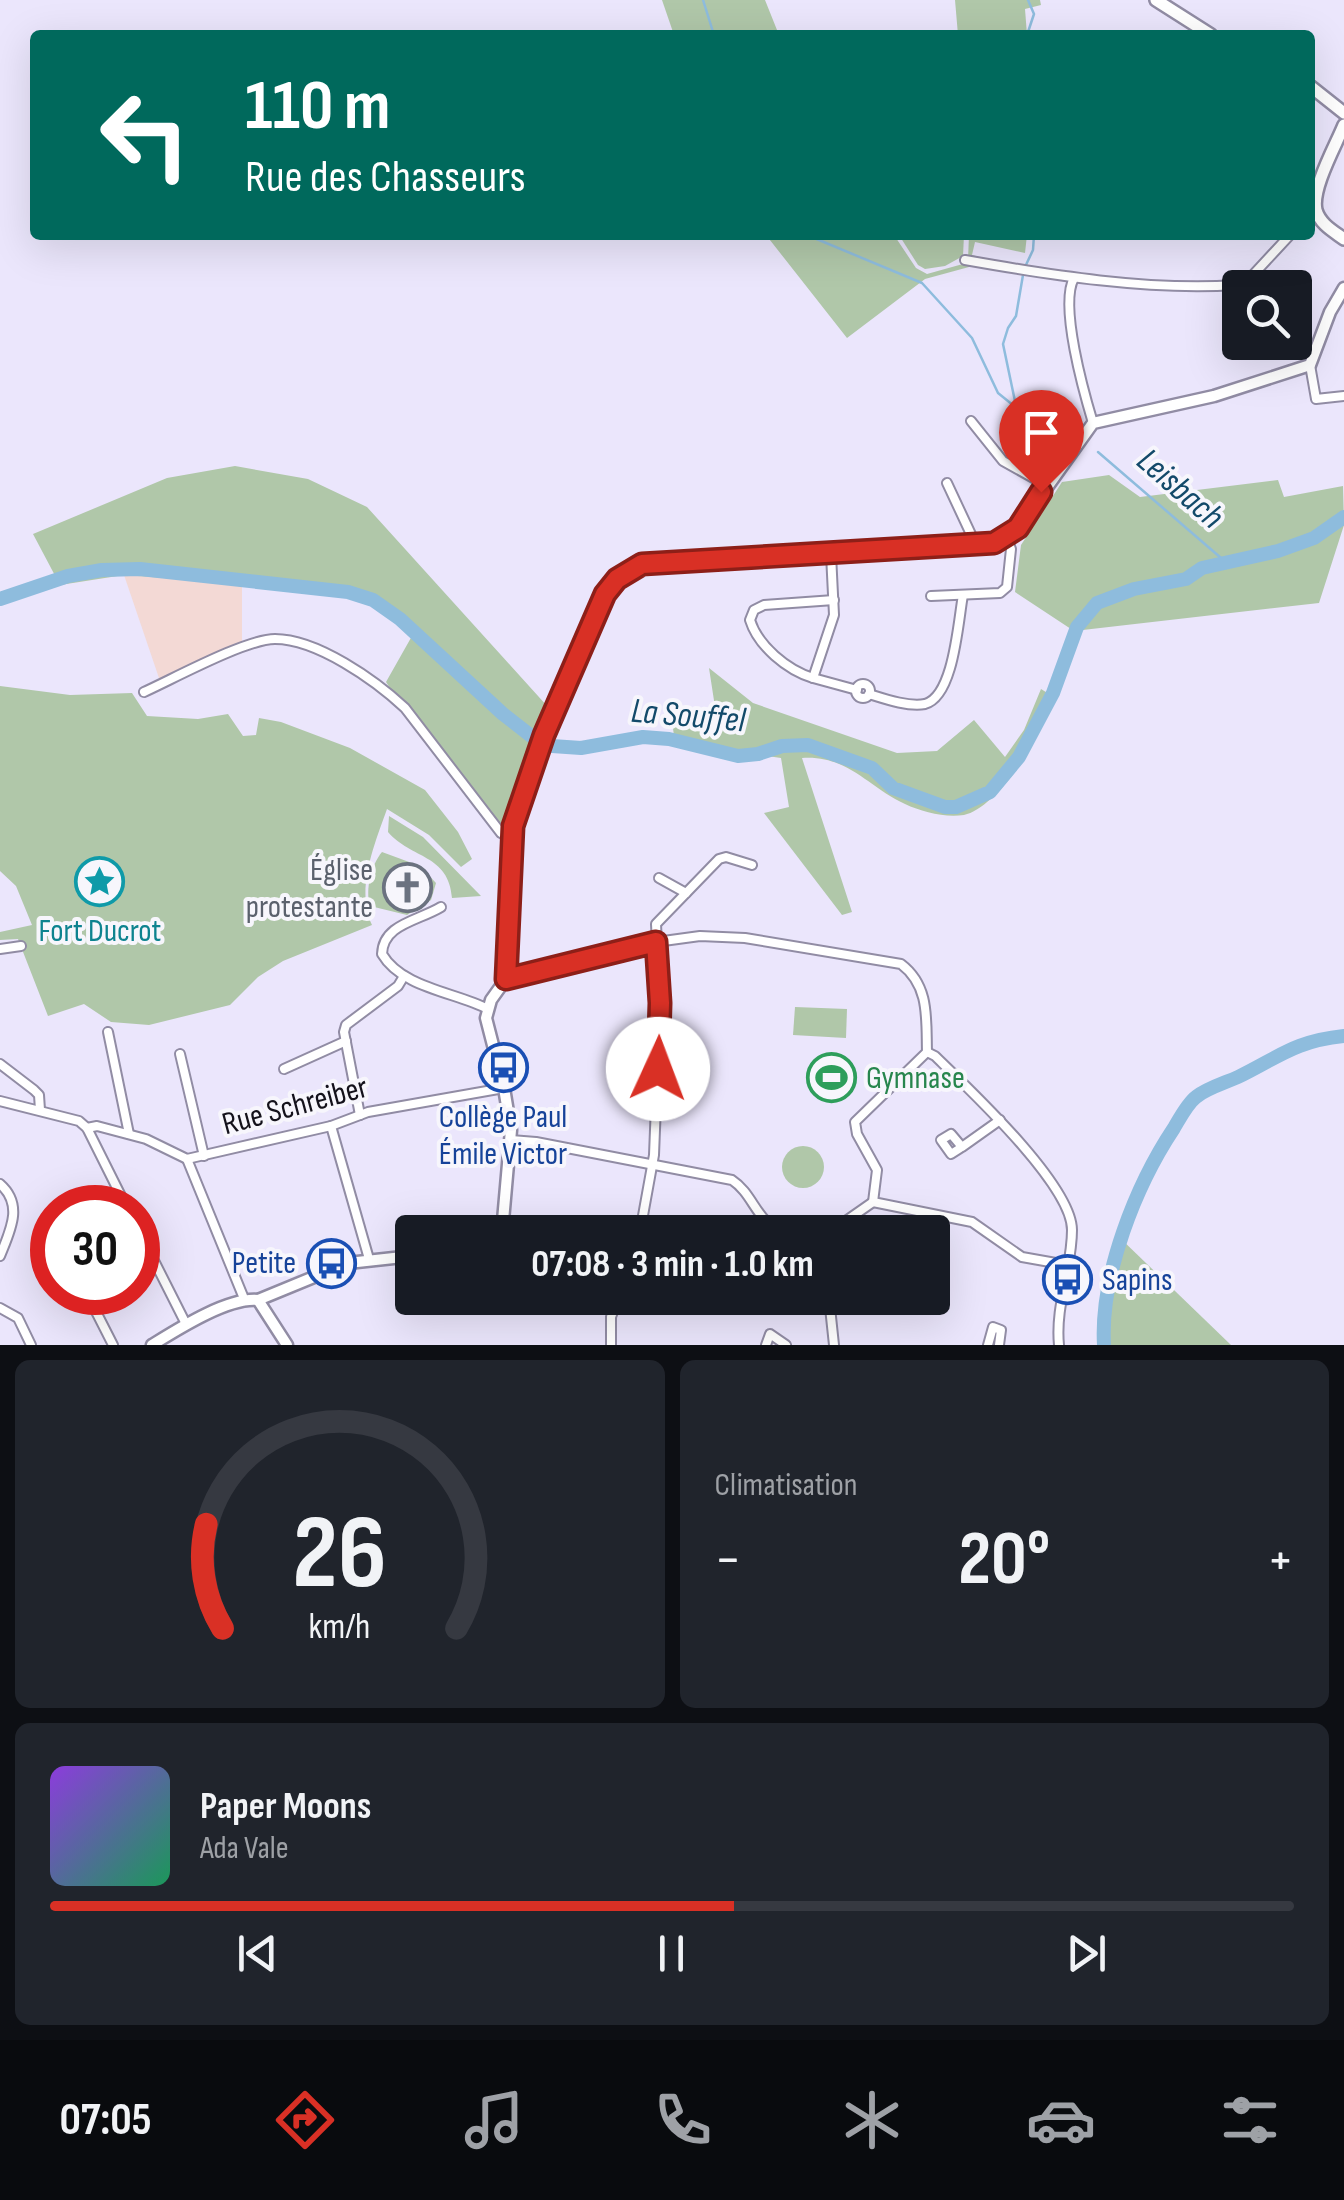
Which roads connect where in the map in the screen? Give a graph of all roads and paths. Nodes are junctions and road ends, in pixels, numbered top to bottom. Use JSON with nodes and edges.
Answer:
{"nodes":[{"id":1,"x":1156,"y":0,"type":"edge"},
{"id":2,"x":1200,"y":30,"type":"edge"},
{"id":3,"x":1315,"y":90,"type":"edge"},
{"id":4,"x":1344,"y":112,"type":"edge"},
{"id":5,"x":1344,"y":125,"type":"edge"},
{"id":6,"x":1316,"y":219,"type":"edge"},
{"id":7,"x":1344,"y":238,"type":"edge"},
{"id":8,"x":1285,"y":240,"type":"edge"},
{"id":9,"x":964,"y":260,"type":"dead end"},
{"id":10,"x":1074,"y":278,"type":"junction"},
{"id":11,"x":1344,"y":288,"type":"edge"},
{"id":12,"x":1310,"y":365,"type":"junction"},
{"id":13,"x":1344,"y":396,"type":"edge"},
{"id":14,"x":972,"y":421,"type":"dead end"},
{"id":15,"x":1093,"y":423,"type":"junction"},
{"id":16,"x":947,"y":483,"type":"dead end"},
{"id":17,"x":1046,"y":485,"type":"junction"},
{"id":18,"x":1007,"y":538,"type":"junction"},
{"id":19,"x":976,"y":545,"type":"junction"},
{"id":20,"x":831,"y":554,"type":"junction"},
{"id":21,"x":963,"y":595,"type":"junction"},
{"id":22,"x":931,"y":596,"type":"dead end"},
{"id":23,"x":834,"y":600,"type":"junction"},
{"id":24,"x":813,"y":678,"type":"junction"},
{"id":25,"x":144,"y":692,"type":"dead end"},
{"id":26,"x":510,"y":838,"type":"junction"},
{"id":27,"x":752,"y":866,"type":"dead end"},
{"id":28,"x":658,"y":878,"type":"dead end"},
{"id":29,"x":686,"y":893,"type":"junction"},
{"id":30,"x":441,"y":908,"type":"dead end"},
{"id":31,"x":656,"y":942,"type":"junction"},
{"id":32,"x":21,"y":946,"type":"dead end"},
{"id":33,"x":0,"y":949,"type":"edge"},
{"id":34,"x":404,"y":976,"type":"junction"},
{"id":35,"x":506,"y":979,"type":"junction"},
{"id":36,"x":488,"y":1008,"type":"junction"},
{"id":37,"x":108,"y":1032,"type":"dead end"},
{"id":38,"x":346,"y":1041,"type":"junction"},
{"id":39,"x":927,"y":1052,"type":"junction"},
{"id":40,"x":180,"y":1054,"type":"dead end"},
{"id":41,"x":0,"y":1064,"type":"edge"},
{"id":42,"x":284,"y":1069,"type":"dead end"},
{"id":43,"x":504,"y":1088,"type":"junction"},
{"id":44,"x":0,"y":1100,"type":"edge"},
{"id":45,"x":40,"y":1110,"type":"junction"},
{"id":46,"x":360,"y":1115,"type":"junction"},
{"id":47,"x":1000,"y":1120,"type":"junction"},
{"id":48,"x":331,"y":1126,"type":"junction"},
{"id":49,"x":87,"y":1128,"type":"junction"},
{"id":50,"x":103,"y":1128,"type":"junction"},
{"id":51,"x":129,"y":1134,"type":"junction"},
{"id":52,"x":93,"y":1140,"type":"junction"},
{"id":53,"x":511,"y":1140,"type":"junction"},
{"id":54,"x":962,"y":1147,"type":"dead end"},
{"id":55,"x":204,"y":1156,"type":"junction"},
{"id":56,"x":186,"y":1159,"type":"junction"},
{"id":57,"x":653,"y":1164,"type":"junction"},
{"id":58,"x":0,"y":1184,"type":"edge"},
{"id":59,"x":116,"y":1185,"type":"edge"},
{"id":60,"x":873,"y":1202,"type":"junction"},
{"id":61,"x":504,"y":1215,"type":"edge"},
{"id":62,"x":643,"y":1215,"type":"edge"},
{"id":63,"x":760,"y":1215,"type":"edge"},
{"id":64,"x":854,"y":1215,"type":"edge"},
{"id":65,"x":935,"y":1215,"type":"edge"},
{"id":66,"x":950,"y":1218,"type":"edge"},
{"id":67,"x":0,"y":1256,"type":"edge"},
{"id":68,"x":395,"y":1257,"type":"edge"},
{"id":69,"x":369,"y":1259,"type":"junction"},
{"id":70,"x":1066,"y":1264,"type":"junction"},
{"id":71,"x":160,"y":1273,"type":"edge"},
{"id":72,"x":252,"y":1300,"type":"junction"},
{"id":73,"x":0,"y":1308,"type":"edge"},
{"id":74,"x":98,"y":1315,"type":"edge"},
{"id":75,"x":612,"y":1315,"type":"edge"},
{"id":76,"x":831,"y":1315,"type":"edge"},
{"id":77,"x":186,"y":1324,"type":"junction"},
{"id":78,"x":31,"y":1345,"type":"edge"},
{"id":79,"x":113,"y":1345,"type":"edge"},
{"id":80,"x":152,"y":1345,"type":"edge"},
{"id":81,"x":287,"y":1345,"type":"edge"},
{"id":82,"x":611,"y":1345,"type":"edge"},
{"id":83,"x":766,"y":1345,"type":"edge"},
{"id":84,"x":786,"y":1345,"type":"edge"},
{"id":85,"x":834,"y":1345,"type":"edge"},
{"id":86,"x":988,"y":1345,"type":"edge"},
{"id":87,"x":999,"y":1345,"type":"edge"},
{"id":88,"x":1059,"y":1345,"type":"edge"}],
"edges":[{"from":1,"to":2,"type":"main road"},
{"from":3,"to":4,"type":"main road"},
{"from":5,"to":6,"type":"main road"},
{"from":6,"to":7,"type":"main road"},
{"from":8,"to":10,"type":"street"},
{"from":9,"to":10,"type":"street"},
{"from":10,"to":15,"type":"street"},
{"from":11,"to":12,"type":"street"},
{"from":12,"to":13,"type":"street"},
{"from":12,"to":15,"type":"street"},
{"from":14,"to":17,"type":"street"},
{"from":15,"to":17,"type":"street"},
{"from":16,"to":19,"type":"street"},
{"from":17,"to":18,"type":"street"},
{"from":18,"to":19,"type":"street"},
{"from":18,"to":21,"type":"street"},
{"from":19,"to":20,"type":"street"},
{"from":20,"to":23,"type":"street"},
{"from":20,"to":26,"type":"street"},
{"from":21,"to":22,"type":"street"},
{"from":21,"to":24,"type":"street"},
{"from":23,"to":24,"type":"street"},
{"from":23,"to":24,"type":"street"},
{"from":25,"to":26,"type":"street"},
{"from":26,"to":35,"type":"street"},
{"from":27,"to":29,"type":"street"},
{"from":28,"to":29,"type":"street"},
{"from":29,"to":31,"type":"street"},
{"from":30,"to":34,"type":"street"},
{"from":31,"to":35,"type":"street"},
{"from":31,"to":39,"type":"street"},
{"from":31,"to":57,"type":"street"},
{"from":32,"to":33,"type":"street"},
{"from":34,"to":36,"type":"street"},
{"from":34,"to":38,"type":"street"},
{"from":35,"to":36,"type":"street"},
{"from":36,"to":43,"type":"street"},
{"from":37,"to":51,"type":"street"},
{"from":38,"to":42,"type":"street"},
{"from":38,"to":46,"type":"street"},
{"from":39,"to":47,"type":"street"},
{"from":39,"to":60,"type":"street"},
{"from":40,"to":55,"type":"street"},
{"from":41,"to":45,"type":"street"},
{"from":43,"to":46,"type":"street","name":"Rue Schreiber"},
{"from":43,"to":53,"type":"street"},
{"from":44,"to":45,"type":"street"},
{"from":45,"to":49,"type":"street"},
{"from":46,"to":48,"type":"street","name":"Rue Schreiber"},
{"from":47,"to":54,"type":"street"},
{"from":47,"to":70,"type":"street"},
{"from":48,"to":55,"type":"street","name":"Rue Schreiber"},
{"from":48,"to":69,"type":"street"},
{"from":49,"to":50,"type":"street","name":"Rue Schreiber"},
{"from":49,"to":52,"type":"street"},
{"from":50,"to":51,"type":"street","name":"Rue Schreiber"},
{"from":50,"to":52,"type":"street"},
{"from":51,"to":56,"type":"street","name":"Rue Schreiber"},
{"from":52,"to":59,"type":"street"},
{"from":53,"to":57,"type":"street"},
{"from":53,"to":61,"type":"street"},
{"from":55,"to":56,"type":"street","name":"Rue Schreiber"},
{"from":56,"to":72,"type":"street"},
{"from":57,"to":62,"type":"street"},
{"from":57,"to":63,"type":"street"},
{"from":58,"to":67,"type":"street"},
{"from":60,"to":64,"type":"street"},
{"from":60,"to":65,"type":"street"},
{"from":66,"to":70,"type":"street"},
{"from":68,"to":69,"type":"street"},
{"from":69,"to":72,"type":"street"},
{"from":70,"to":88,"type":"street"},
{"from":71,"to":77,"type":"street"},
{"from":72,"to":77,"type":"street"},
{"from":72,"to":81,"type":"street"},
{"from":73,"to":78,"type":"street"},
{"from":74,"to":79,"type":"street"},
{"from":75,"to":82,"type":"street"},
{"from":76,"to":85,"type":"street"},
{"from":77,"to":80,"type":"street"},
{"from":83,"to":84,"type":"street"},
{"from":86,"to":87,"type":"street"}]}
